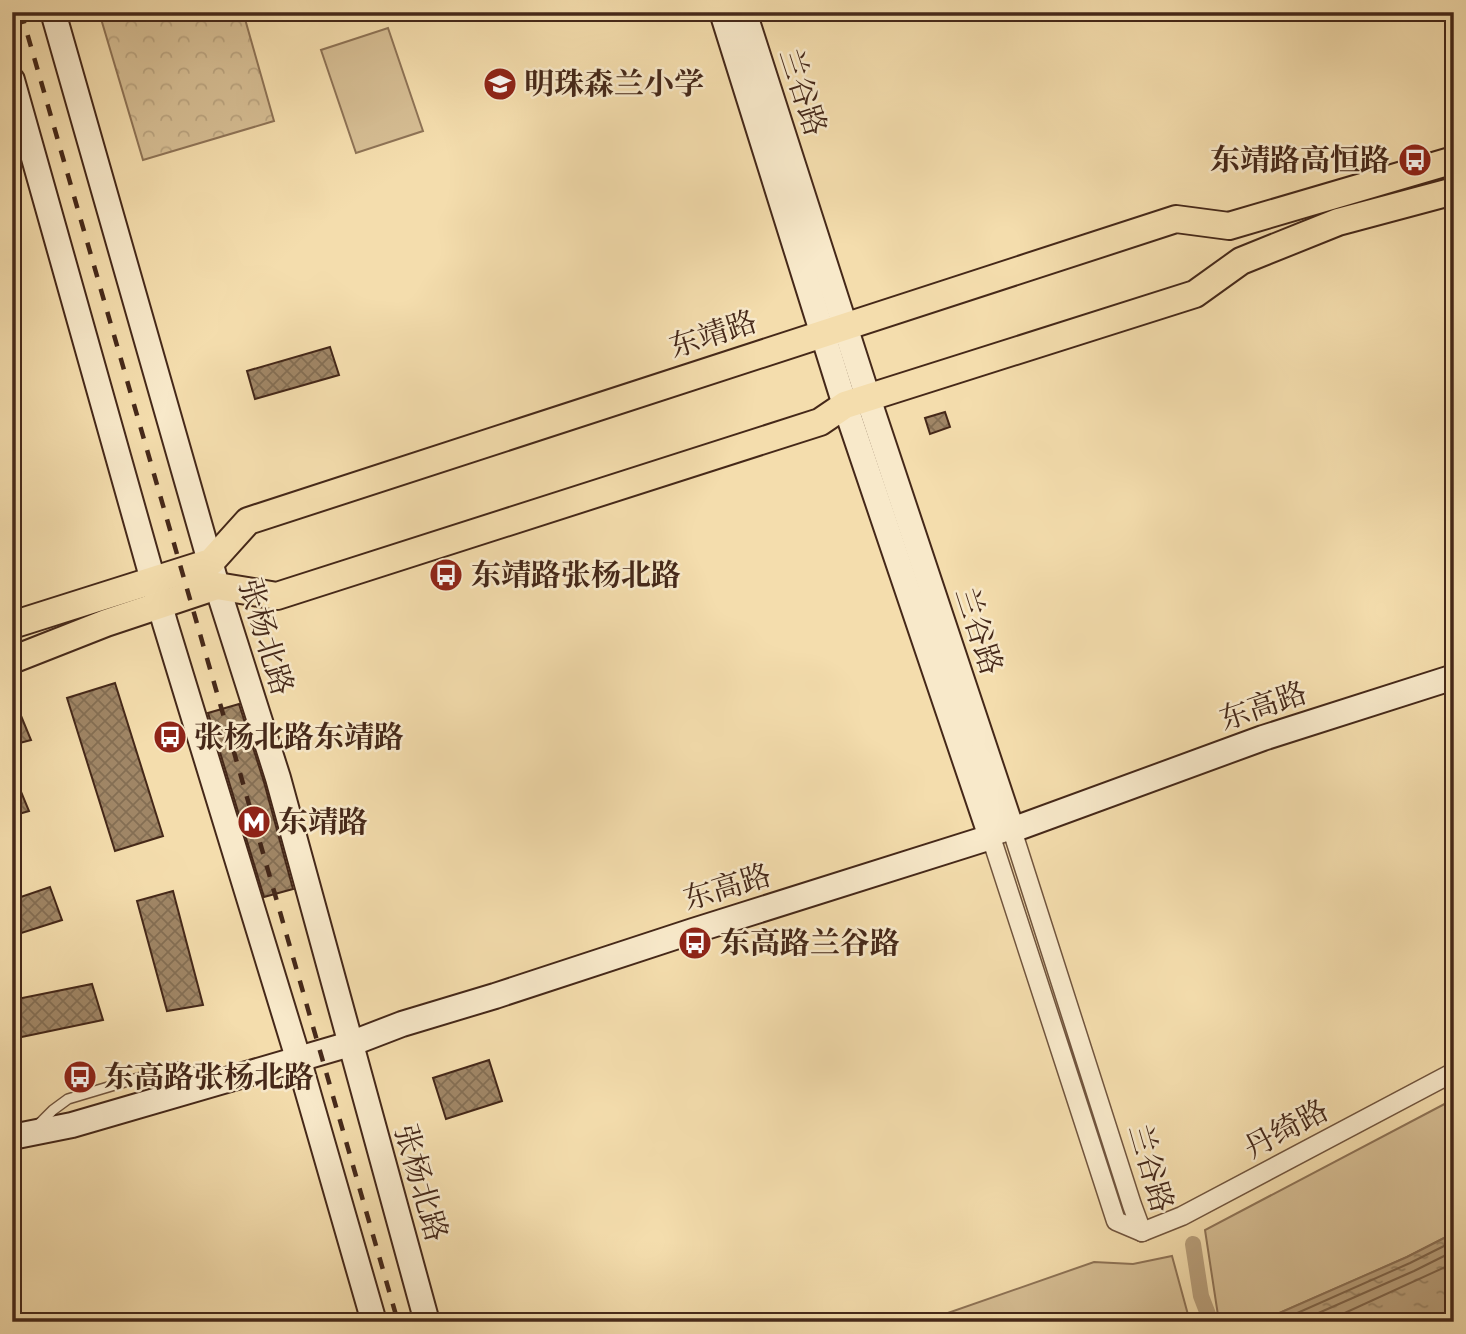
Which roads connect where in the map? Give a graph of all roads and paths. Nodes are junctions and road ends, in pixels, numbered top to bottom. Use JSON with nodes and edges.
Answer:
{"nodes":[{"id":1,"x":53,"y":12,"type":"edge"},
{"id":2,"x":722,"y":12,"type":"edge"},
{"id":3,"x":744,"y":12,"type":"edge"},
{"id":4,"x":12,"y":80,"type":"edge"},
{"id":5,"x":1454,"y":160,"type":"edge"},
{"id":6,"x":1454,"y":191,"type":"edge"},
{"id":7,"x":834,"y":329,"type":"junction"},
{"id":8,"x":857,"y":402,"type":"junction"},
{"id":9,"x":214,"y":574,"type":"junction"},
{"id":10,"x":157,"y":593,"type":"junction"},
{"id":11,"x":106,"y":623,"type":"junction"},
{"id":12,"x":12,"y":625,"type":"edge"},
{"id":13,"x":12,"y":652,"type":"edge"},
{"id":14,"x":12,"y":660,"type":"edge"},
{"id":15,"x":1454,"y":677,"type":"edge"},
{"id":16,"x":1001,"y":833,"type":"junction"},
{"id":17,"x":350,"y":1044,"type":"junction"},
{"id":18,"x":298,"y":1058,"type":"junction"},
{"id":19,"x":1454,"y":1072,"type":"edge"},
{"id":20,"x":22,"y":1135,"type":"edge"},
{"id":21,"x":1142,"y":1232,"type":"joint"},
{"id":22,"x":374,"y":1322,"type":"edge"},
{"id":23,"x":427,"y":1322,"type":"edge"}],
"edges":[{"from":1,"to":9,"type":"street","name":"张杨北路"},
{"from":2,"to":7,"type":"street","name":"兰谷路"},
{"from":3,"to":7,"type":"street","name":"兰谷路"},
{"from":4,"to":10,"type":"street"},
{"from":5,"to":7,"type":"main road","name":"东靖路"},
{"from":6,"to":8,"type":"main road"},
{"from":7,"to":8,"type":"street","name":"兰谷路"},
{"from":7,"to":9,"type":"main road","name":"东靖路"},
{"from":8,"to":9,"type":"main road"},
{"from":8,"to":16,"type":"street","name":"兰谷路"},
{"from":9,"to":10,"type":"main road"},
{"from":9,"to":17,"type":"street","name":"张杨北路"},
{"from":10,"to":11,"type":"main road"},
{"from":10,"to":12,"type":"main road"},
{"from":10,"to":18,"type":"street"},
{"from":11,"to":13,"type":"main road"},
{"from":11,"to":14,"type":"main road"},
{"from":15,"to":16,"type":"street","name":"东高路"},
{"from":16,"to":17,"type":"street","name":"东高路"},
{"from":16,"to":21,"type":"street","name":"兰谷路"},
{"from":17,"to":18,"type":"street","name":"东高路"},
{"from":17,"to":23,"type":"street","name":"张杨北路"},
{"from":18,"to":20,"type":"street","name":"东高路"},
{"from":18,"to":22,"type":"street"},
{"from":19,"to":21,"type":"street","name":"丹绮路"}]}
